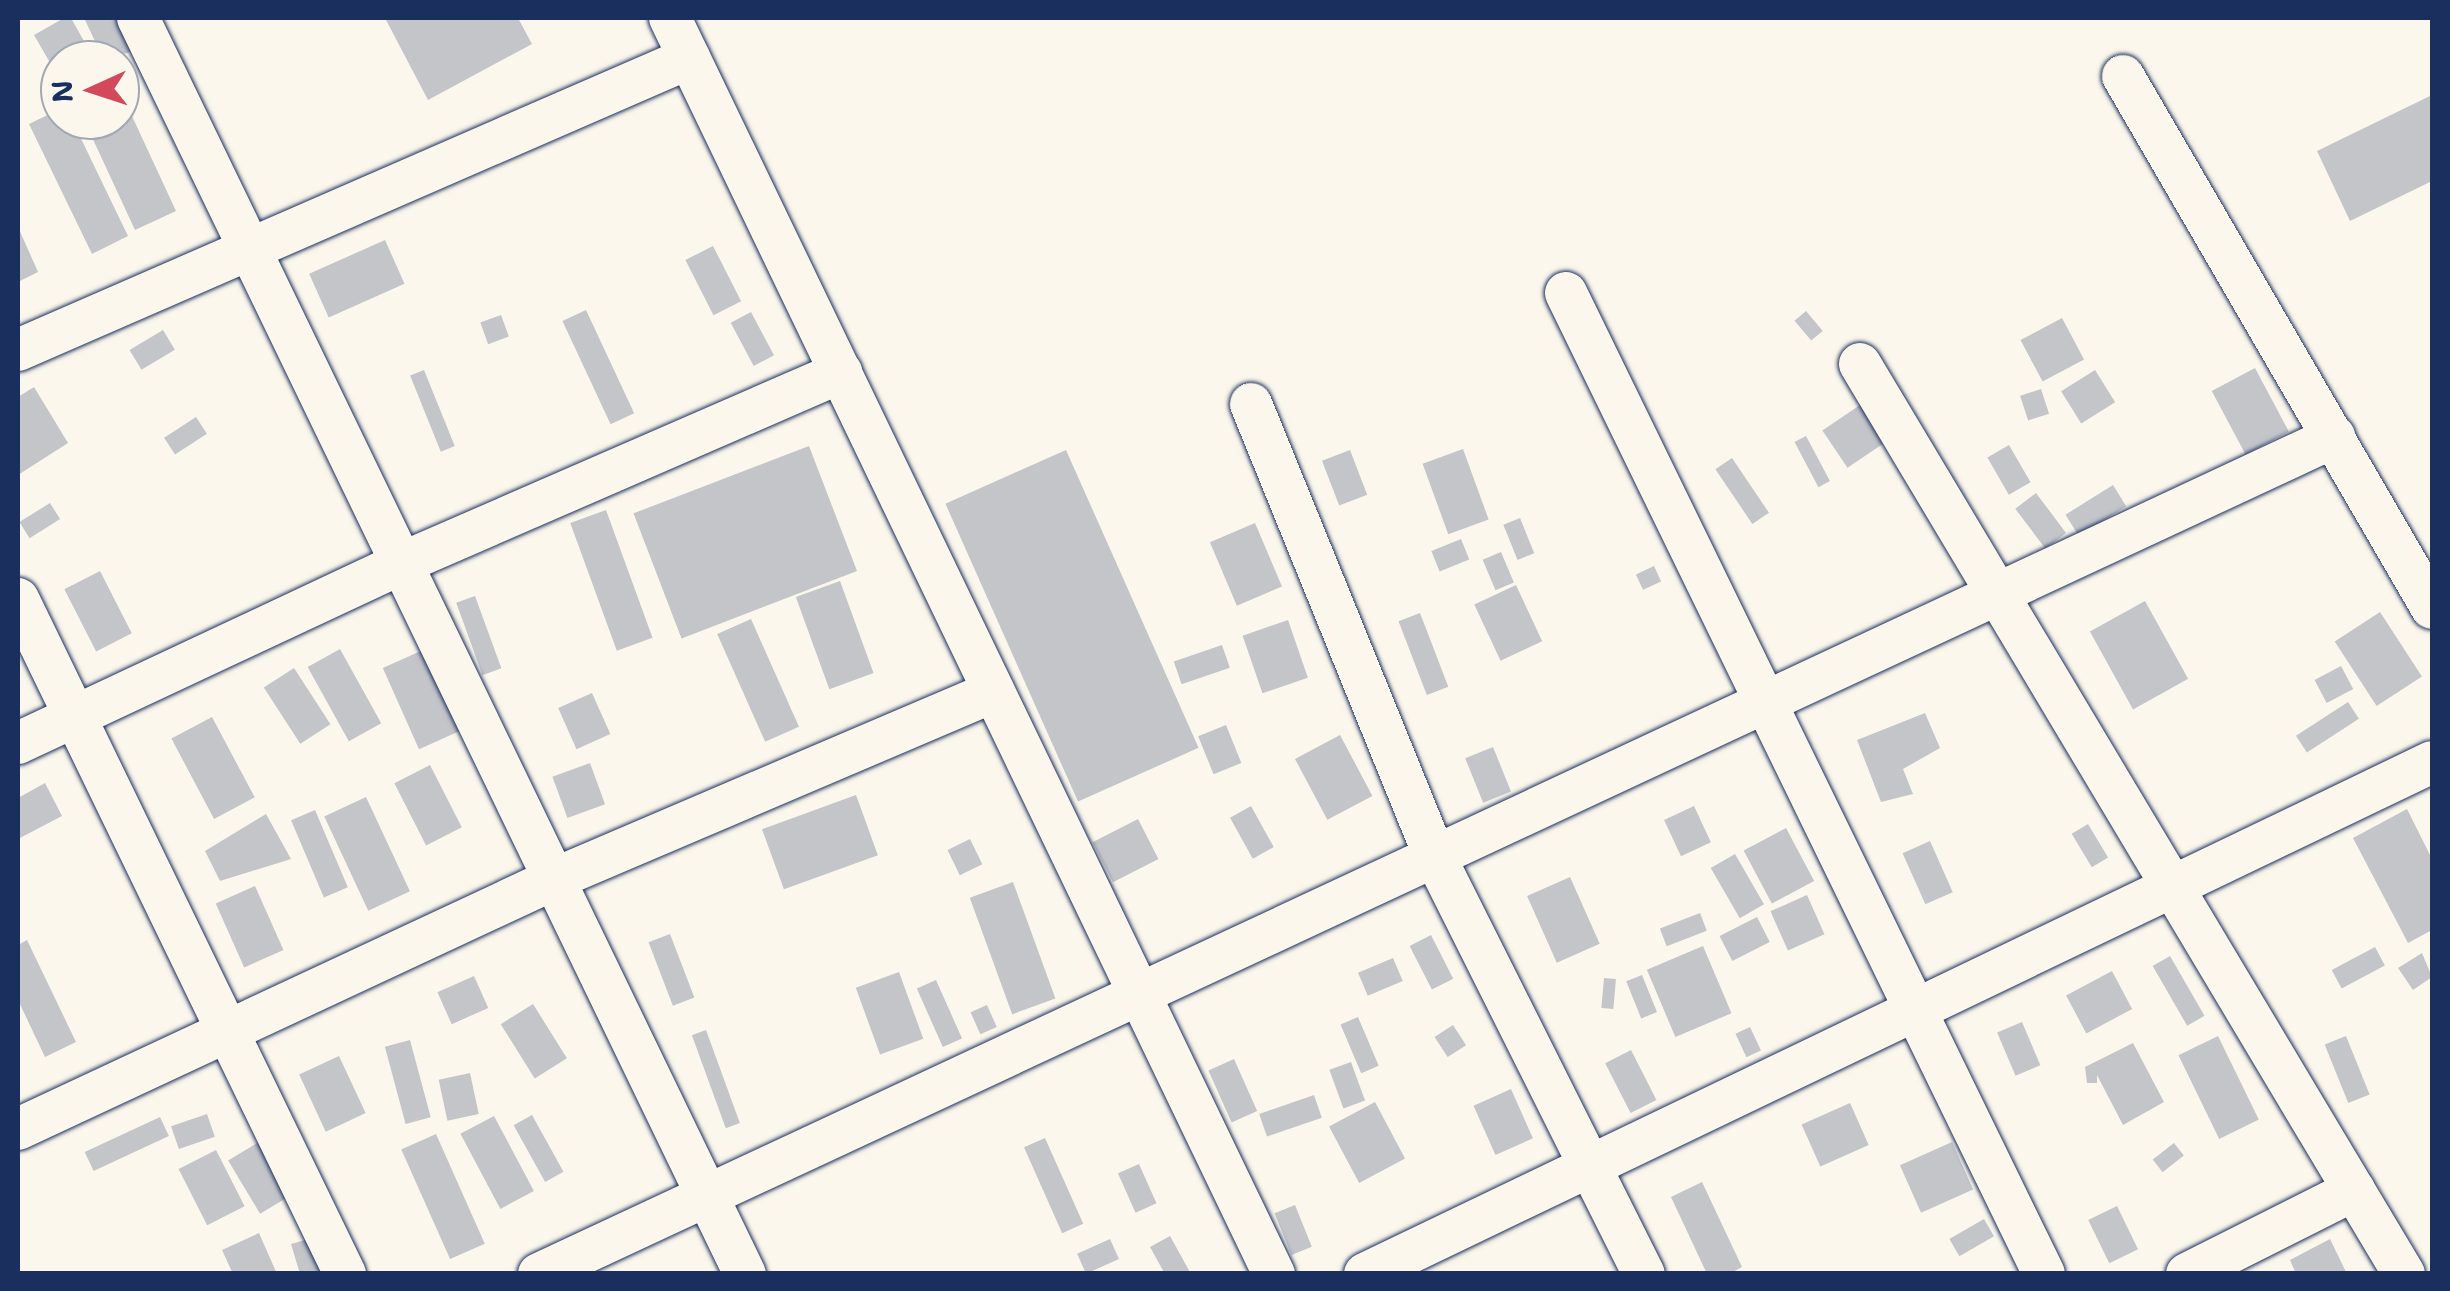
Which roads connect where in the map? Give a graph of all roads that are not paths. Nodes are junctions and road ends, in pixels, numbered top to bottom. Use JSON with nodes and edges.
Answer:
{"nodes":[{"id":1,"x":138,"y":18,"type":"edge"},
{"id":2,"x":670,"y":18,"type":"edge"},
{"id":3,"x":689,"y":58,"type":"junction"},
{"id":4,"x":2123,"y":76,"type":"dead end"},
{"id":5,"x":248,"y":245,"type":"junction"},
{"id":6,"x":1566,"y":293,"type":"dead end"},
{"id":7,"x":18,"y":350,"type":"edge"},
{"id":8,"x":1860,"y":364,"type":"dead end"},
{"id":9,"x":841,"y":372,"type":"junction"},
{"id":10,"x":1250,"y":404,"type":"dead end"},
{"id":11,"x":2334,"y":437,"type":"junction"},
{"id":12,"x":402,"y":564,"type":"junction"},
{"id":13,"x":1998,"y":594,"type":"junction"},
{"id":14,"x":18,"y":599,"type":"edge"},
{"id":15,"x":2432,"y":608,"type":"edge"},
{"id":16,"x":994,"y":690,"type":"junction"},
{"id":17,"x":1766,"y":704,"type":"junction"},
{"id":18,"x":74,"y":716,"type":"junction"},
{"id":19,"x":18,"y":743,"type":"edge"},
{"id":20,"x":2432,"y":762,"type":"edge"},
{"id":21,"x":1436,"y":860,"type":"junction"},
{"id":22,"x":554,"y":879,"type":"junction"},
{"id":23,"x":2172,"y":887,"type":"junction"},
{"id":24,"x":1142,"y":998,"type":"junction"},
{"id":25,"x":1916,"y":1010,"type":"junction"},
{"id":26,"x":227,"y":1032,"type":"junction"},
{"id":27,"x":18,"y":1129,"type":"edge"},
{"id":28,"x":1590,"y":1166,"type":"junction"},
{"id":29,"x":2354,"y":1190,"type":"junction"},
{"id":30,"x":706,"y":1194,"type":"junction"},
{"id":31,"x":345,"y":1274,"type":"edge"},
{"id":32,"x":539,"y":1274,"type":"edge"},
{"id":33,"x":745,"y":1274,"type":"edge"},
{"id":34,"x":1274,"y":1274,"type":"edge"},
{"id":35,"x":1365,"y":1274,"type":"edge"},
{"id":36,"x":1644,"y":1274,"type":"edge"},
{"id":37,"x":2044,"y":1274,"type":"edge"},
{"id":38,"x":2187,"y":1274,"type":"edge"},
{"id":39,"x":2404,"y":1274,"type":"edge"}],
"edges":[{"from":1,"to":5,"type":"street"},
{"from":2,"to":3,"type":"street"},
{"from":3,"to":5,"type":"street"},
{"from":3,"to":9,"type":"street"},
{"from":4,"to":11,"type":"street"},
{"from":5,"to":7,"type":"street"},
{"from":5,"to":12,"type":"street"},
{"from":6,"to":17,"type":"street"},
{"from":8,"to":13,"type":"street"},
{"from":9,"to":12,"type":"street"},
{"from":9,"to":16,"type":"street"},
{"from":10,"to":21,"type":"street"},
{"from":11,"to":13,"type":"street"},
{"from":11,"to":15,"type":"street"},
{"from":12,"to":18,"type":"street"},
{"from":12,"to":22,"type":"street"},
{"from":13,"to":17,"type":"street"},
{"from":13,"to":23,"type":"street"},
{"from":14,"to":18,"type":"street"},
{"from":16,"to":22,"type":"street"},
{"from":16,"to":24,"type":"street"},
{"from":17,"to":21,"type":"street"},
{"from":17,"to":25,"type":"street"},
{"from":18,"to":19,"type":"street"},
{"from":18,"to":26,"type":"street"},
{"from":20,"to":23,"type":"street"},
{"from":21,"to":24,"type":"street"},
{"from":21,"to":28,"type":"street"},
{"from":22,"to":26,"type":"street"},
{"from":22,"to":30,"type":"street"},
{"from":23,"to":25,"type":"street"},
{"from":23,"to":29,"type":"street"},
{"from":24,"to":30,"type":"street"},
{"from":24,"to":34,"type":"street"},
{"from":25,"to":28,"type":"street"},
{"from":25,"to":37,"type":"street"},
{"from":26,"to":27,"type":"street"},
{"from":26,"to":31,"type":"street"},
{"from":28,"to":35,"type":"street"},
{"from":28,"to":36,"type":"street"},
{"from":29,"to":38,"type":"street"},
{"from":29,"to":39,"type":"street"},
{"from":30,"to":32,"type":"street"},
{"from":30,"to":33,"type":"street"}]}
